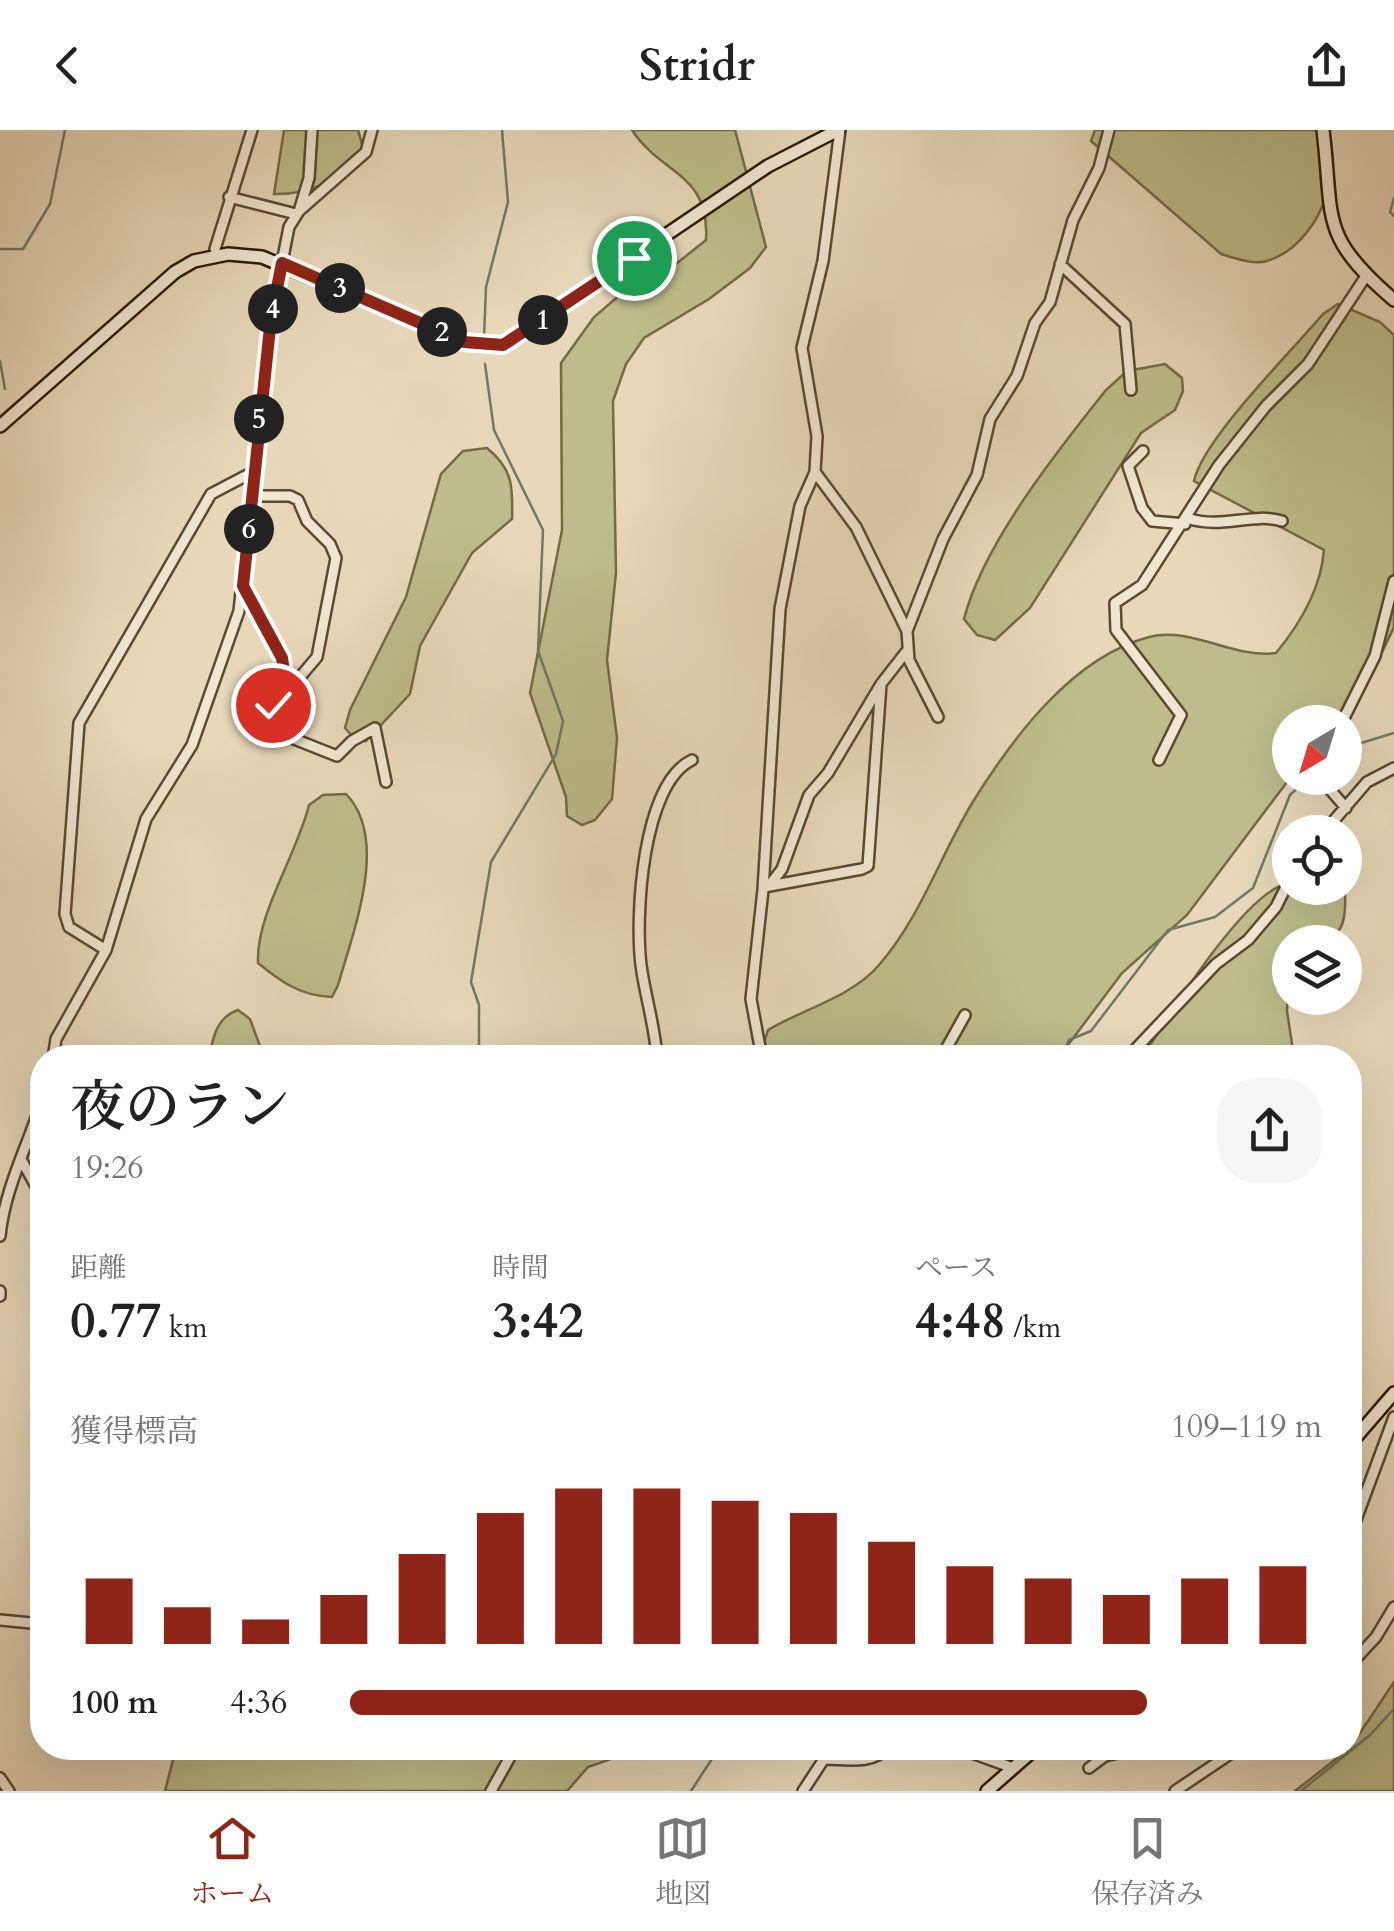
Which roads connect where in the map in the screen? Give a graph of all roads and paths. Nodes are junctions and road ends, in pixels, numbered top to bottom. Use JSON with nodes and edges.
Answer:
{"nodes":[{"id":1,"x":252,"y":130,"type":"edge"},
{"id":2,"x":312,"y":130,"type":"edge"},
{"id":3,"x":372,"y":130,"type":"edge"},
{"id":4,"x":839,"y":130,"type":"edge"},
{"id":5,"x":1109,"y":130,"type":"edge"},
{"id":6,"x":1323,"y":130,"type":"edge"},
{"id":7,"x":229,"y":198,"type":"junction"},
{"id":8,"x":297,"y":212,"type":"junction"},
{"id":9,"x":215,"y":249,"type":"dead end"},
{"id":10,"x":282,"y":263,"type":"junction"},
{"id":11,"x":1060,"y":264,"type":"junction"},
{"id":12,"x":1366,"y":276,"type":"junction"},
{"id":13,"x":1394,"y":300,"type":"edge"},
{"id":14,"x":1131,"y":390,"type":"dead end"},
{"id":15,"x":0,"y":426,"type":"edge"},
{"id":16,"x":1142,"y":451,"type":"dead end"},
{"id":17,"x":254,"y":472,"type":"junction"},
{"id":18,"x":814,"y":472,"type":"junction"},
{"id":19,"x":252,"y":496,"type":"junction"},
{"id":20,"x":1186,"y":521,"type":"junction"},
{"id":21,"x":1282,"y":521,"type":"dead end"},
{"id":22,"x":1394,"y":581,"type":"edge"},
{"id":23,"x":243,"y":586,"type":"junction"},
{"id":24,"x":907,"y":631,"type":"junction"},
{"id":25,"x":906,"y":652,"type":"junction"},
{"id":26,"x":881,"y":684,"type":"junction"},
{"id":27,"x":1350,"y":705,"type":"edge"},
{"id":28,"x":271,"y":715,"type":"junction"},
{"id":29,"x":938,"y":717,"type":"dead end"},
{"id":30,"x":692,"y":760,"type":"dead end"},
{"id":31,"x":1159,"y":760,"type":"dead end"},
{"id":32,"x":1394,"y":768,"type":"edge"},
{"id":33,"x":386,"y":782,"type":"dead end"},
{"id":34,"x":1335,"y":795,"type":"edge"},
{"id":35,"x":1346,"y":808,"type":"junction"},
{"id":36,"x":1340,"y":815,"type":"edge"},
{"id":37,"x":766,"y":887,"type":"junction"},
{"id":38,"x":1277,"y":905,"type":"edge"},
{"id":39,"x":106,"y":950,"type":"junction"},
{"id":40,"x":965,"y":1014,"type":"dead end"},
{"id":41,"x":55,"y":1045,"type":"edge"},
{"id":42,"x":655,"y":1045,"type":"edge"},
{"id":43,"x":760,"y":1045,"type":"edge"},
{"id":44,"x":949,"y":1045,"type":"edge"},
{"id":45,"x":1139,"y":1045,"type":"edge"},
{"id":46,"x":30,"y":1137,"type":"edge"},
{"id":47,"x":22,"y":1161,"type":"junction"},
{"id":48,"x":30,"y":1175,"type":"edge"},
{"id":49,"x":0,"y":1236,"type":"edge"},
{"id":50,"x":1394,"y":1393,"type":"edge"},
{"id":51,"x":1394,"y":1417,"type":"edge"},
{"id":52,"x":1362,"y":1430,"type":"edge"},
{"id":53,"x":1362,"y":1504,"type":"edge"},
{"id":54,"x":1394,"y":1607,"type":"edge"},
{"id":55,"x":0,"y":1620,"type":"edge"},
{"id":56,"x":30,"y":1623,"type":"edge"},
{"id":57,"x":1362,"y":1652,"type":"edge"},
{"id":58,"x":508,"y":1760,"type":"edge"},
{"id":59,"x":824,"y":1760,"type":"edge"},
{"id":60,"x":991,"y":1760,"type":"edge"},
{"id":61,"x":1022,"y":1760,"type":"edge"},
{"id":62,"x":1100,"y":1760,"type":"edge"},
{"id":63,"x":1221,"y":1760,"type":"edge"},
{"id":64,"x":1013,"y":1768,"type":"junction"},
{"id":65,"x":1089,"y":1768,"type":"dead end"},
{"id":66,"x":0,"y":1778,"type":"edge"},
{"id":67,"x":9,"y":1791,"type":"edge"},
{"id":68,"x":491,"y":1791,"type":"edge"},
{"id":69,"x":803,"y":1791,"type":"edge"},
{"id":70,"x":988,"y":1791,"type":"edge"},
{"id":71,"x":1175,"y":1791,"type":"edge"}],
"edges":[{"from":1,"to":7,"type":"street"},
{"from":2,"to":8,"type":"street"},
{"from":3,"to":8,"type":"street"},
{"from":4,"to":10,"type":"street"},
{"from":4,"to":18,"type":"street"},
{"from":5,"to":11,"type":"street"},
{"from":6,"to":12,"type":"street"},
{"from":7,"to":8,"type":"street"},
{"from":7,"to":9,"type":"street"},
{"from":8,"to":10,"type":"street"},
{"from":10,"to":15,"type":"street"},
{"from":10,"to":17,"type":"street"},
{"from":11,"to":14,"type":"street"},
{"from":11,"to":24,"type":"street"},
{"from":12,"to":13,"type":"street"},
{"from":12,"to":20,"type":"street"},
{"from":16,"to":20,"type":"street"},
{"from":17,"to":19,"type":"street"},
{"from":17,"to":39,"type":"street"},
{"from":18,"to":24,"type":"street"},
{"from":18,"to":37,"type":"street"},
{"from":19,"to":23,"type":"street"},
{"from":19,"to":28,"type":"street"},
{"from":20,"to":21,"type":"street"},
{"from":20,"to":31,"type":"street"},
{"from":22,"to":27,"type":"street"},
{"from":23,"to":28,"type":"street"},
{"from":23,"to":39,"type":"street"},
{"from":24,"to":25,"type":"street"},
{"from":25,"to":26,"type":"street"},
{"from":25,"to":29,"type":"street"},
{"from":26,"to":37,"type":"street"},
{"from":26,"to":37,"type":"street"},
{"from":28,"to":33,"type":"street"},
{"from":30,"to":42,"type":"street"},
{"from":32,"to":35,"type":"street"},
{"from":34,"to":35,"type":"street"},
{"from":35,"to":36,"type":"street"},
{"from":37,"to":43,"type":"street"},
{"from":38,"to":45,"type":"street"},
{"from":39,"to":41,"type":"street"},
{"from":40,"to":44,"type":"street"},
{"from":46,"to":47,"type":"street"},
{"from":47,"to":48,"type":"street"},
{"from":47,"to":49,"type":"street"},
{"from":50,"to":52,"type":"street"},
{"from":51,"to":53,"type":"street"},
{"from":54,"to":57,"type":"street"},
{"from":55,"to":56,"type":"street"},
{"from":58,"to":68,"type":"street"},
{"from":59,"to":69,"type":"street"},
{"from":60,"to":64,"type":"street"},
{"from":61,"to":64,"type":"street"},
{"from":62,"to":65,"type":"street"},
{"from":63,"to":71,"type":"street"},
{"from":64,"to":70,"type":"street"},
{"from":66,"to":67,"type":"street"}]}
